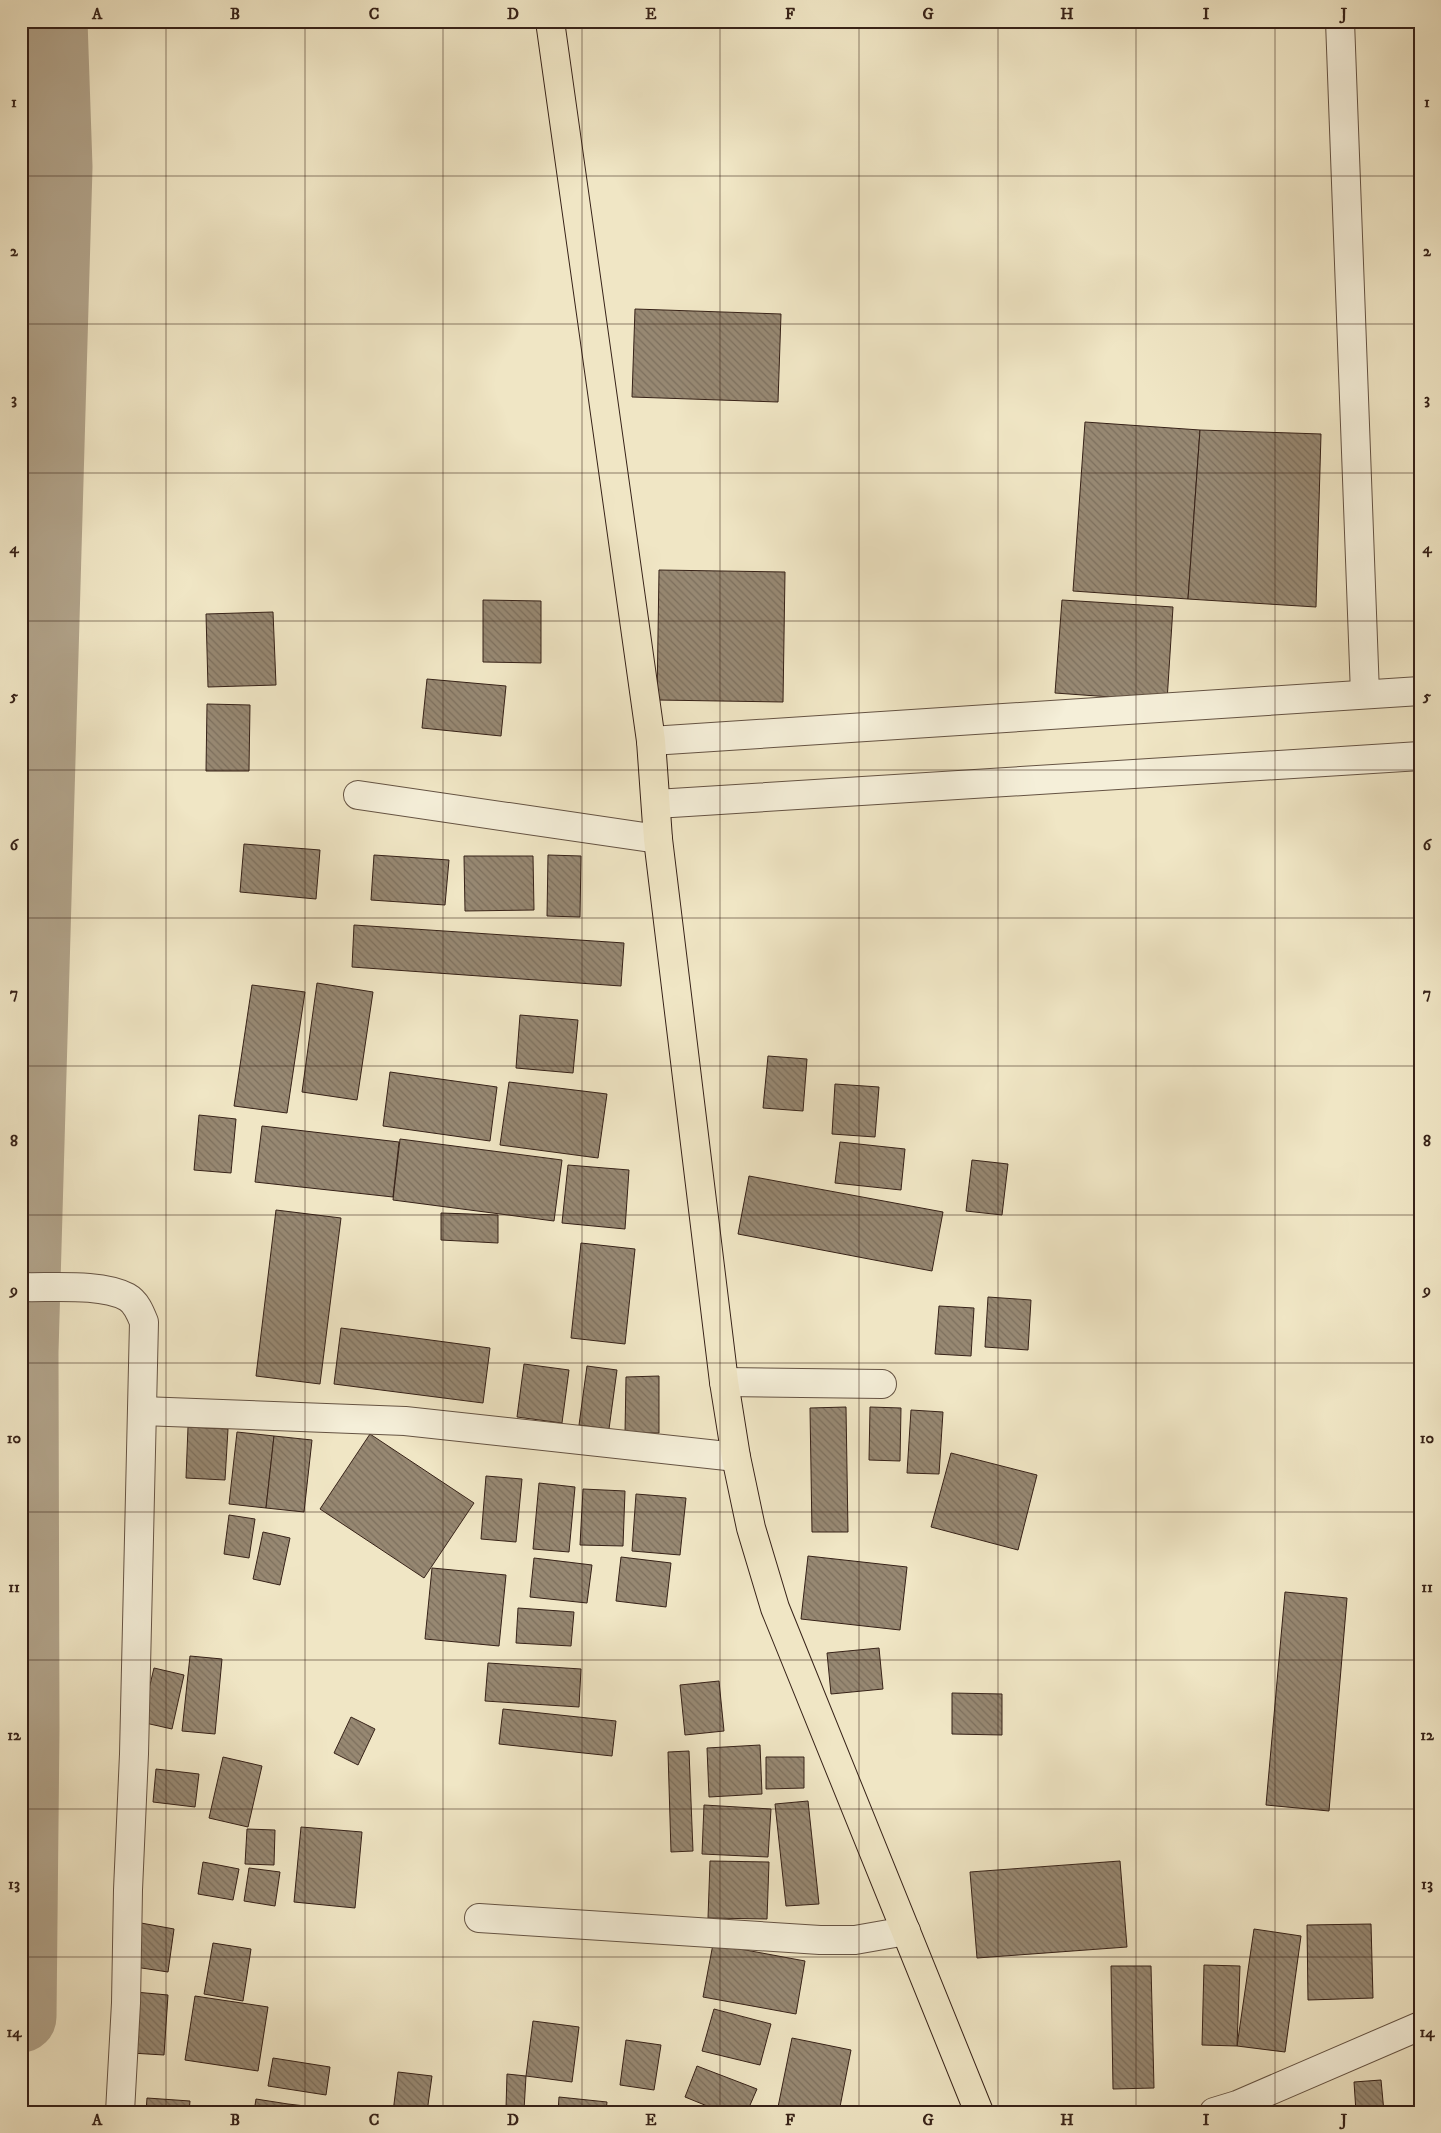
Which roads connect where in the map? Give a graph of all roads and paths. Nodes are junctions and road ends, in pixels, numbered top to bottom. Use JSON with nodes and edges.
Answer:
{"nodes":[{"id":1,"x":550,"y":21,"type":"edge"},
{"id":2,"x":1340,"y":21,"type":"edge"},
{"id":3,"x":1420,"y":691,"type":"edge"},
{"id":4,"x":1365,"y":694,"type":"junction"},
{"id":5,"x":651,"y":741,"type":"junction"},
{"id":6,"x":1420,"y":756,"type":"edge"},
{"id":7,"x":358,"y":795,"type":"dead end"},
{"id":8,"x":656,"y":804,"type":"junction"},
{"id":9,"x":658,"y":839,"type":"junction"},
{"id":10,"x":21,"y":1287,"type":"edge"},
{"id":11,"x":724,"y":1382,"type":"junction"},
{"id":12,"x":882,"y":1384,"type":"dead end"},
{"id":13,"x":142,"y":1411,"type":"junction"},
{"id":14,"x":736,"y":1458,"type":"junction"},
{"id":15,"x":479,"y":1918,"type":"dead end"},
{"id":16,"x":906,"y":1931,"type":"junction"},
{"id":17,"x":1420,"y":2026,"type":"edge"},
{"id":18,"x":120,"y":2112,"type":"edge"},
{"id":19,"x":979,"y":2112,"type":"edge"},
{"id":20,"x":1214,"y":2112,"type":"edge"}],
"edges":[{"from":1,"to":5,"type":"main road"},
{"from":2,"to":4,"type":"street"},
{"from":3,"to":4,"type":"street"},
{"from":4,"to":5,"type":"street"},
{"from":5,"to":8,"type":"main road"},
{"from":6,"to":8,"type":"street"},
{"from":7,"to":9,"type":"street"},
{"from":8,"to":9,"type":"main road"},
{"from":9,"to":11,"type":"main road"},
{"from":10,"to":13,"type":"street"},
{"from":11,"to":12,"type":"street"},
{"from":11,"to":14,"type":"main road"},
{"from":13,"to":14,"type":"street"},
{"from":13,"to":18,"type":"street"},
{"from":14,"to":16,"type":"main road"},
{"from":15,"to":16,"type":"street"},
{"from":16,"to":19,"type":"main road"},
{"from":17,"to":20,"type":"street"}]}
